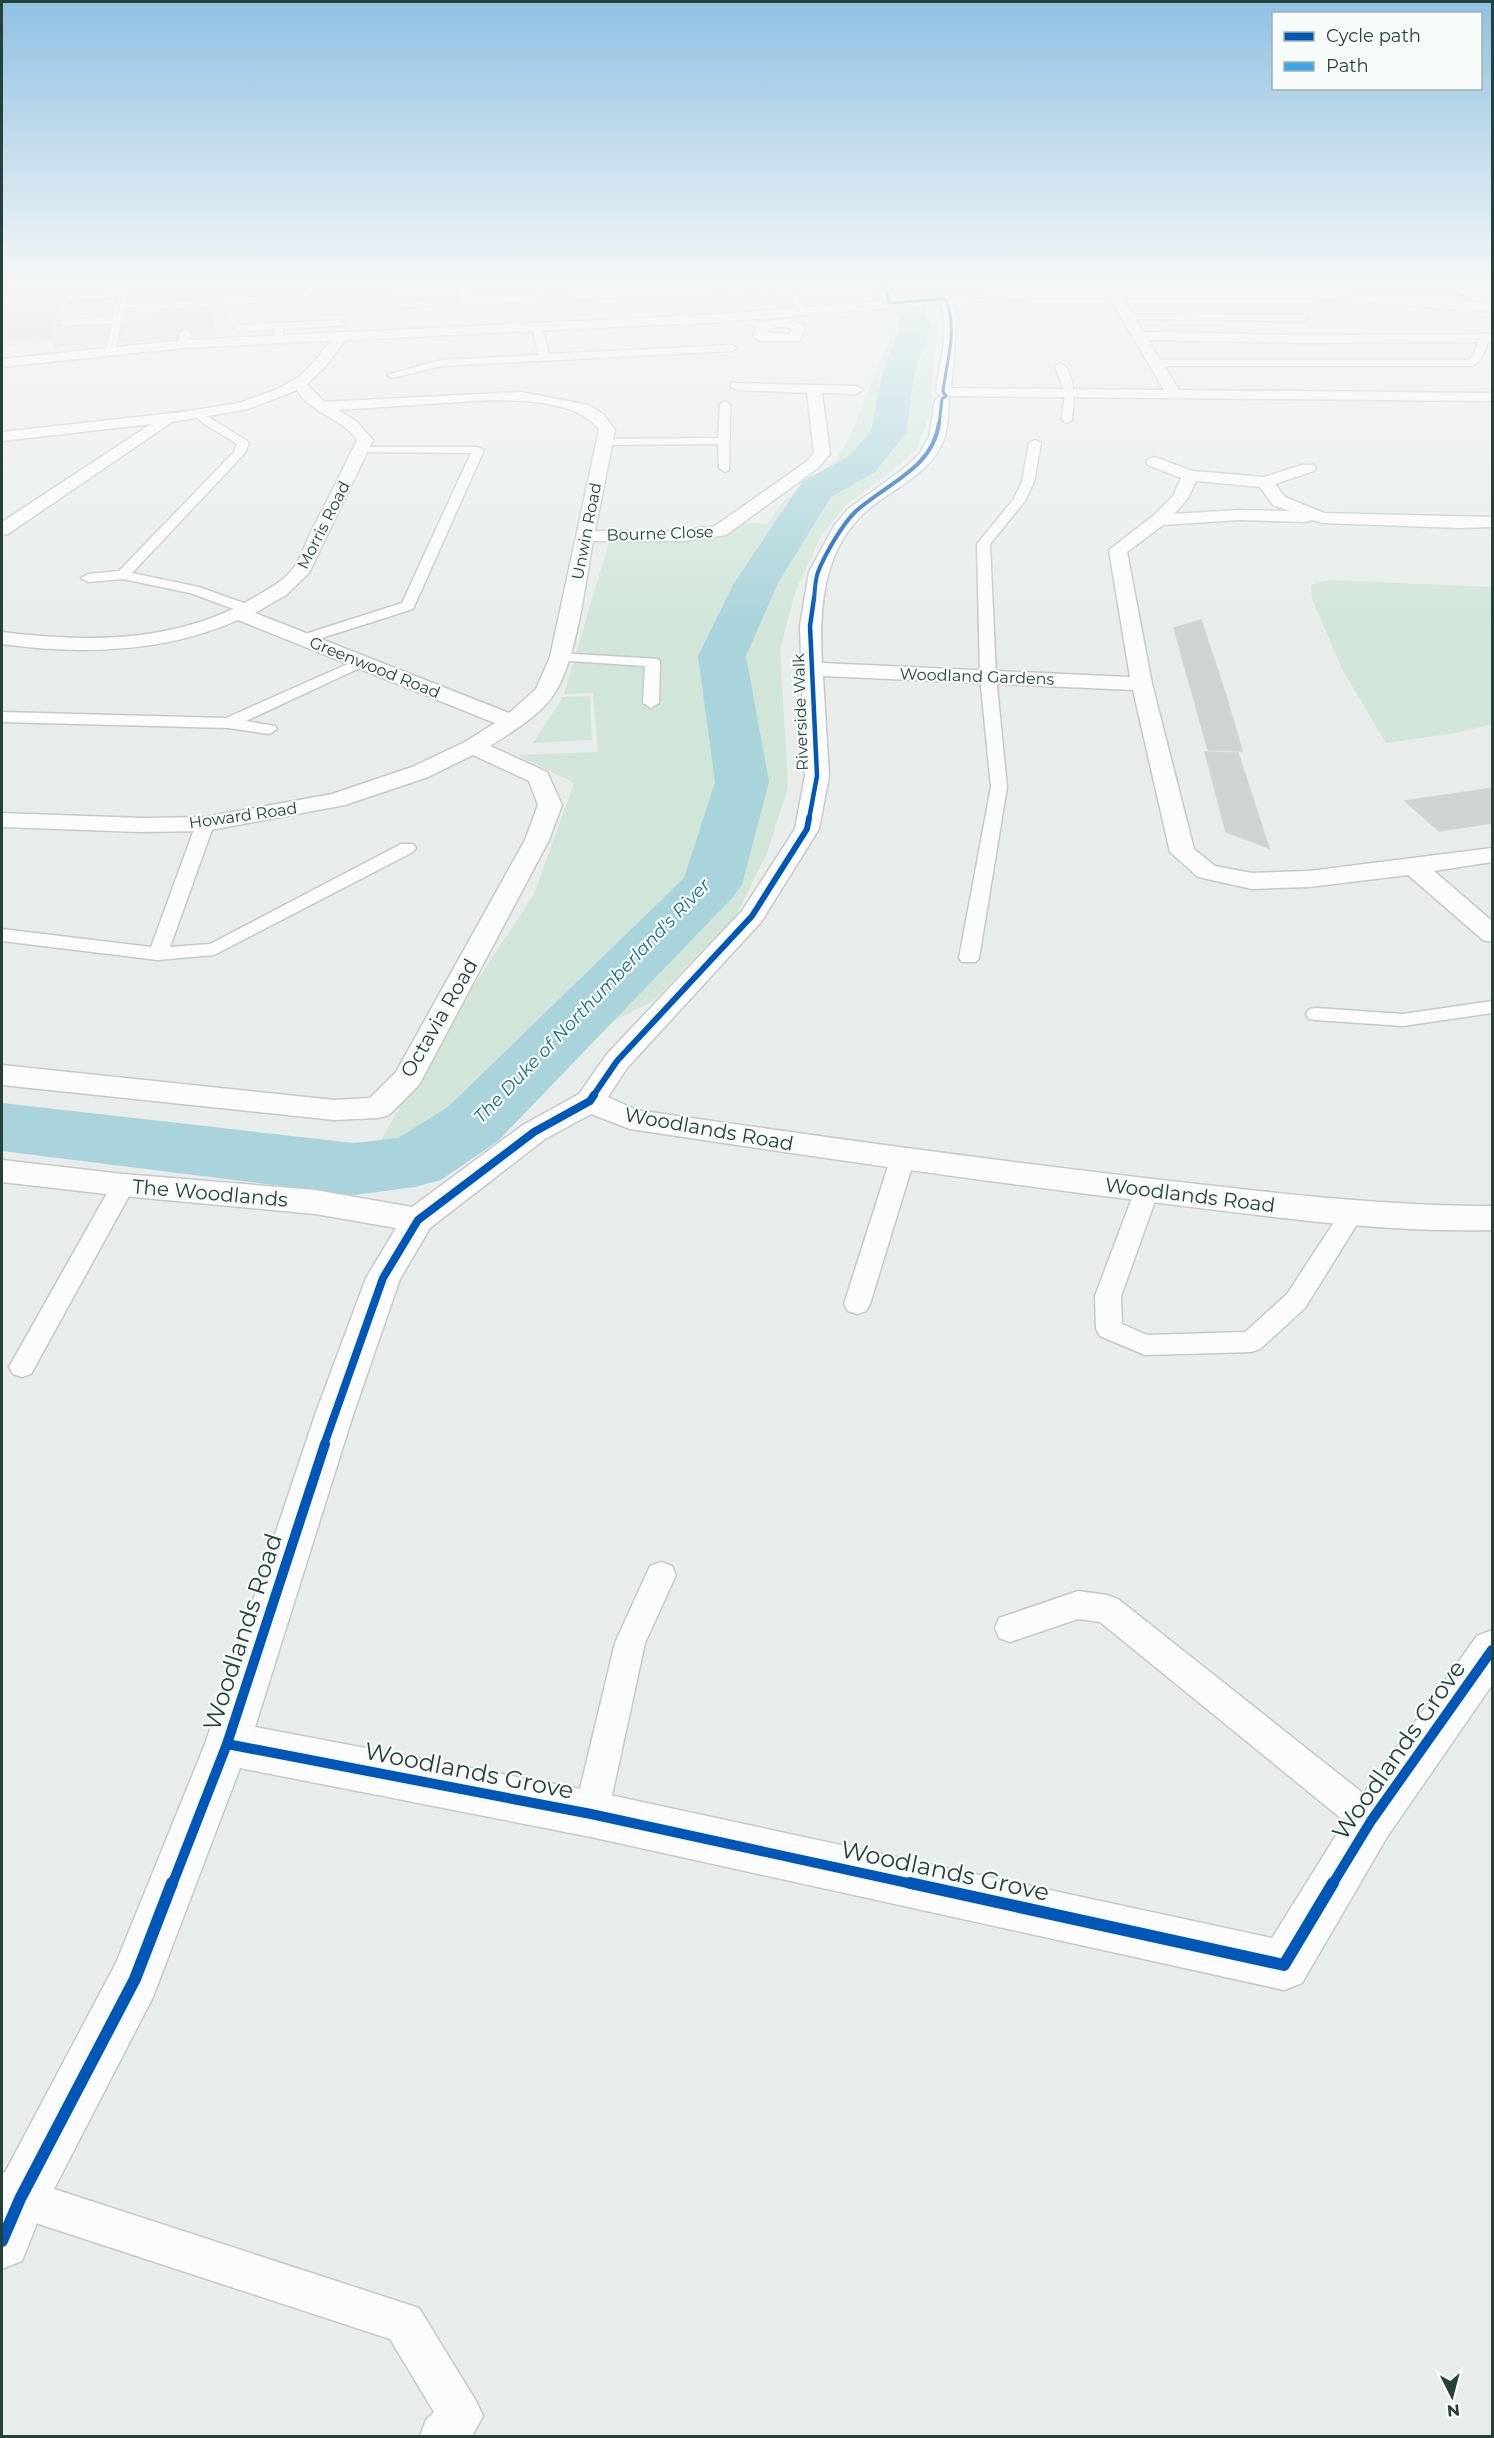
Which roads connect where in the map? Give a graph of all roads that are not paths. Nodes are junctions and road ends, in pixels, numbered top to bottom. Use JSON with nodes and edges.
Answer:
{"nodes":[{"id":1,"x":263,"y":399,"type":"edge"},
{"id":2,"x":309,"y":399,"type":"edge"},
{"id":3,"x":446,"y":399,"type":"edge"},
{"id":4,"x":536,"y":399,"type":"edge"},
{"id":5,"x":815,"y":399,"type":"edge"},
{"id":6,"x":942,"y":399,"type":"edge"},
{"id":7,"x":1069,"y":399,"type":"edge"},
{"id":8,"x":725,"y":404,"type":"dead end"},
{"id":9,"x":320,"y":407,"type":"junction"},
{"id":10,"x":199,"y":414,"type":"junction"},
{"id":11,"x":172,"y":418,"type":"junction"},
{"id":12,"x":1067,"y":420,"type":"dead end"},
{"id":13,"x":2,"y":436,"type":"edge"},
{"id":14,"x":724,"y":441,"type":"junction"},
{"id":15,"x":604,"y":442,"type":"junction"},
{"id":16,"x":1035,"y":443,"type":"dead end"},
{"id":17,"x":361,"y":450,"type":"junction"},
{"id":18,"x":1154,"y":462,"type":"dead end"},
{"id":19,"x":725,"y":468,"type":"dead end"},
{"id":20,"x":1308,"y":468,"type":"dead end"},
{"id":21,"x":1190,"y":476,"type":"junction"},
{"id":22,"x":1265,"y":482,"type":"junction"},
{"id":23,"x":1322,"y":518,"type":"junction"},
{"id":24,"x":1159,"y":520,"type":"junction"},
{"id":25,"x":1492,"y":522,"type":"edge"},
{"id":26,"x":2,"y":530,"type":"edge"},
{"id":27,"x":586,"y":536,"type":"junction"},
{"id":28,"x":123,"y":576,"type":"junction"},
{"id":29,"x":88,"y":578,"type":"dead end"},
{"id":30,"x":242,"y":611,"type":"junction"},
{"id":31,"x":2,"y":638,"type":"edge"},
{"id":32,"x":304,"y":639,"type":"junction"},
{"id":33,"x":560,"y":657,"type":"junction"},
{"id":34,"x":359,"y":663,"type":"junction"},
{"id":35,"x":812,"y":669,"type":"junction"},
{"id":36,"x":987,"y":676,"type":"junction"},
{"id":37,"x":1142,"y":684,"type":"junction"},
{"id":38,"x":651,"y":703,"type":"dead end"},
{"id":39,"x":2,"y":717,"type":"edge"},
{"id":40,"x":512,"y":722,"type":"junction"},
{"id":41,"x":228,"y":723,"type":"junction"},
{"id":42,"x":269,"y":729,"type":"dead end"},
{"id":43,"x":473,"y":747,"type":"junction"},
{"id":44,"x":2,"y":820,"type":"edge"},
{"id":45,"x":205,"y":824,"type":"junction"},
{"id":46,"x":407,"y":848,"type":"dead end"},
{"id":47,"x":1492,"y":855,"type":"edge"},
{"id":48,"x":1414,"y":867,"type":"junction"},
{"id":49,"x":1492,"y":934,"type":"edge"},
{"id":50,"x":2,"y":935,"type":"edge"},
{"id":51,"x":158,"y":954,"type":"junction"},
{"id":52,"x":969,"y":958,"type":"dead end"},
{"id":53,"x":1492,"y":1008,"type":"edge"},
{"id":54,"x":1316,"y":1014,"type":"dead end"},
{"id":55,"x":2,"y":1075,"type":"edge"},
{"id":56,"x":590,"y":1101,"type":"junction"},
{"id":57,"x":902,"y":1160,"type":"junction"},
{"id":58,"x":2,"y":1171,"type":"edge"},
{"id":59,"x":123,"y":1185,"type":"junction"},
{"id":60,"x":1147,"y":1190,"type":"junction"},
{"id":61,"x":1352,"y":1214,"type":"junction"},
{"id":62,"x":1492,"y":1218,"type":"edge"},
{"id":63,"x":418,"y":1220,"type":"junction"},
{"id":64,"x":857,"y":1304,"type":"dead end"},
{"id":65,"x":22,"y":1367,"type":"dead end"},
{"id":66,"x":662,"y":1575,"type":"dead end"},
{"id":67,"x":1010,"y":1628,"type":"dead end"},
{"id":68,"x":1492,"y":1650,"type":"edge"},
{"id":69,"x":227,"y":1744,"type":"junction"},
{"id":70,"x":591,"y":1814,"type":"junction"},
{"id":71,"x":1371,"y":1821,"type":"junction"},
{"id":72,"x":11,"y":2196,"type":"edge"},
{"id":73,"x":2,"y":2241,"type":"edge"},
{"id":74,"x":442,"y":2436,"type":"edge"}],
"edges":[{"from":1,"to":10,"type":"street"},
{"from":2,"to":9,"type":"street"},
{"from":3,"to":9,"type":"street","name":"Unwin Road"},
{"from":4,"to":15,"type":"street","name":"Unwin Road"},
{"from":5,"to":27,"type":"street","name":"Bourne Close"},
{"from":6,"to":35,"type":"street","name":"Riverside Walk"},
{"from":7,"to":12,"type":"lane"},
{"from":8,"to":14,"type":"lane"},
{"from":9,"to":17,"type":"street"},
{"from":10,"to":11,"type":"street"},
{"from":10,"to":28,"type":"lane"},
{"from":11,"to":13,"type":"street"},
{"from":11,"to":26,"type":"street"},
{"from":14,"to":15,"type":"lane"},
{"from":14,"to":19,"type":"lane"},
{"from":15,"to":27,"type":"street","name":"Unwin Road"},
{"from":16,"to":36,"type":"lane"},
{"from":17,"to":30,"type":"street","name":"Morris Road"},
{"from":17,"to":32,"type":"lane"},
{"from":18,"to":21,"type":"street"},
{"from":20,"to":22,"type":"street"},
{"from":21,"to":22,"type":"street"},
{"from":21,"to":24,"type":"street"},
{"from":22,"to":23,"type":"street"},
{"from":23,"to":24,"type":"street"},
{"from":23,"to":25,"type":"street"},
{"from":24,"to":37,"type":"street"},
{"from":27,"to":33,"type":"street","name":"Unwin Road"},
{"from":28,"to":29,"type":"lane"},
{"from":28,"to":30,"type":"lane"},
{"from":30,"to":31,"type":"street","name":"Morris Road"},
{"from":30,"to":32,"type":"street","name":"Greenwood Road"},
{"from":32,"to":34,"type":"street","name":"Greenwood Road"},
{"from":33,"to":38,"type":"lane"},
{"from":33,"to":40,"type":"street","name":"Unwin Road"},
{"from":34,"to":40,"type":"street","name":"Greenwood Road"},
{"from":34,"to":41,"type":"lane"},
{"from":35,"to":36,"type":"street","name":"Woodland Gardens"},
{"from":35,"to":56,"type":"street","name":"Riverside Walk"},
{"from":36,"to":37,"type":"street","name":"Woodland Gardens"},
{"from":36,"to":52,"type":"lane"},
{"from":37,"to":48,"type":"street"},
{"from":39,"to":41,"type":"lane"},
{"from":40,"to":43,"type":"street","name":"Unwin Road"},
{"from":41,"to":42,"type":"lane"},
{"from":43,"to":45,"type":"street","name":"Howard Road"},
{"from":43,"to":55,"type":"street","name":"Octavia Road"},
{"from":44,"to":45,"type":"street","name":"Howard Road"},
{"from":45,"to":51,"type":"lane"},
{"from":46,"to":51,"type":"lane"},
{"from":47,"to":48,"type":"street"},
{"from":48,"to":49,"type":"street"},
{"from":50,"to":51,"type":"lane"},
{"from":53,"to":54,"type":"lane"},
{"from":56,"to":57,"type":"street","name":"Woodlands Road"},
{"from":56,"to":63,"type":"street","name":"Woodlands Road"},
{"from":57,"to":60,"type":"street","name":"Woodlands Road"},
{"from":57,"to":64,"type":"lane"},
{"from":58,"to":59,"type":"street","name":"The Woodlands"},
{"from":59,"to":63,"type":"street","name":"The Woodlands"},
{"from":59,"to":65,"type":"lane"},
{"from":60,"to":61,"type":"street","name":"Woodlands Road"},
{"from":60,"to":61,"type":"lane"},
{"from":61,"to":62,"type":"street","name":"Woodlands Road"},
{"from":63,"to":69,"type":"street","name":"Woodlands Road"},
{"from":66,"to":70,"type":"lane"},
{"from":67,"to":71,"type":"lane"},
{"from":68,"to":71,"type":"street","name":"Woodlands Grove"},
{"from":69,"to":70,"type":"street","name":"Woodlands Grove"},
{"from":69,"to":72,"type":"street","name":"Woodlands Road"},
{"from":70,"to":71,"type":"street","name":"Woodlands Grove"},
{"from":72,"to":73,"type":"street","name":"Woodlands Road"},
{"from":72,"to":74,"type":"lane"}]}
